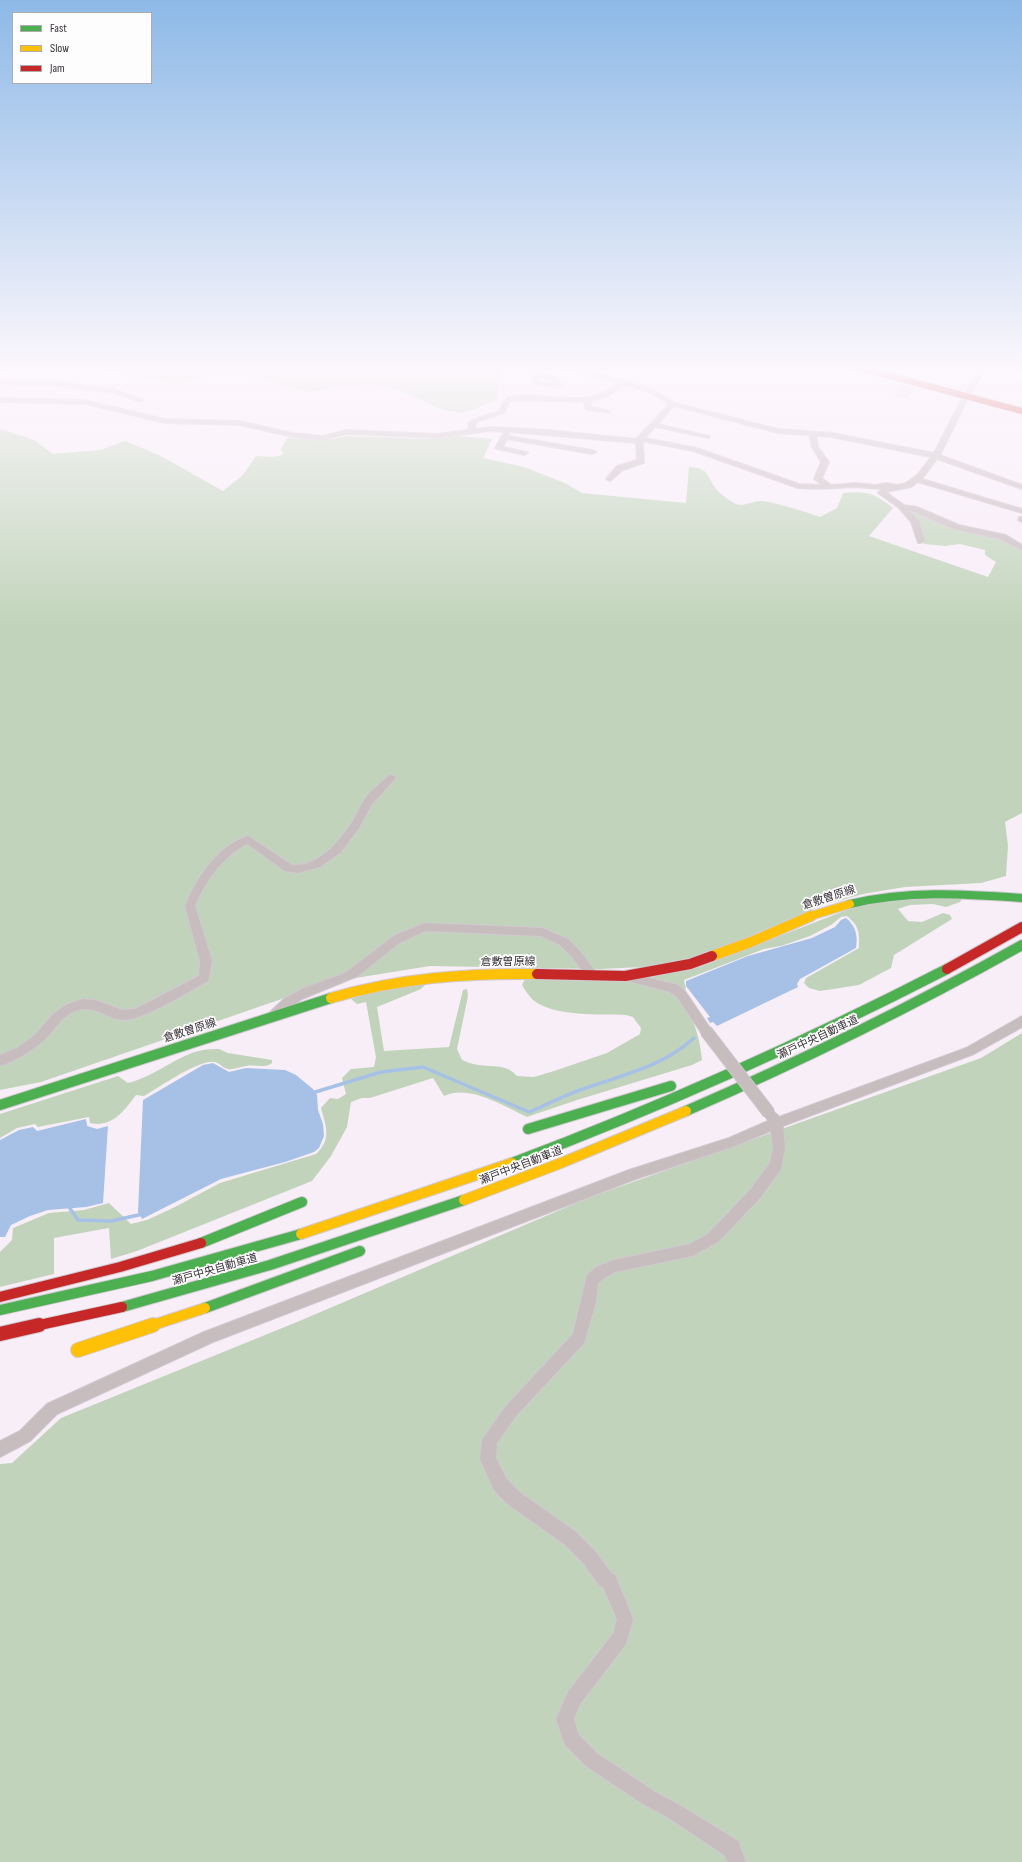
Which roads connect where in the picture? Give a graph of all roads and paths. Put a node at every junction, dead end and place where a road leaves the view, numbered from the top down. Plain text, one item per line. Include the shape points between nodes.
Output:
1 (641, 454) edge
2 (709, 454) edge
3 (819, 454) edge
4 (925, 454) edge
5 (936, 456) junction
6 (610, 480) dead end
7 (916, 480) junction
8 (829, 487) junction
9 (1022, 487) edge
10 (896, 488) junction
11 (900, 506) junction
12 (1022, 511) edge
13 (921, 541) dead end
14 (1022, 548) edge
15 (391, 778) dead end
16 (1022, 898) edge
17 (1022, 927) edge
18 (1022, 945) edge
19 (592, 975) junction
20 (625, 976) junction
21 (272, 1017) junction
22 (1022, 1021) edge
23 (773, 1056) junction
24 (0, 1061) edge
25 (706, 1074) dead end
26 (684, 1082) dead end
27 (0, 1105) edge
28 (773, 1118) junction
29 (528, 1129) dead end
30 (515, 1182) junction
31 (302, 1202) dead end
32 (409, 1229) dead end
33 (366, 1248) dead end
34 (0, 1297) edge
35 (0, 1310) edge
36 (0, 1334) edge
37 (78, 1350) dead end
38 (0, 1449) edge
39 (737, 1862) edge

1 - 6 street via 641,461 620,468
2 - 8 street via 798,486
3 - 8 street via 825,462 818,479
4 - 5 street
5 - 7 street
5 - 9 street
7 - 10 street
7 - 12 street
8 - 10 street via 887,485
10 - 11 street via 883,490 882,493
11 - 13 street via 915,521
11 - 14 street via 957,526 1003,537
15 - 24 street via 368,802 355,826 337,849 316,864 298,870 289,868 248,840 228,851 198,889 190,906 206,961 204,978 137,1013 122,1015 95,1005 83,1004 70,1008 57,1017 39,1038 21,1051
16 - 20 main road, 倉敷曽原線 via 913,893 863,900 802,919 751,942 690,964
17 - 23 main road, 瀬戸中央自動車道 via 948,969
18 - 30 main road, 瀬戸中央自動車道 via 931,996 814,1054
19 - 20 main road, 倉敷曽原線
19 - 21 main road, 倉敷曽原線 via 496,973 405,980 340,995
19 - 21 street via 564,942 542,932 426,927 419,928 385,948 350,976 294,997
20 - 28 street, bridge via 674,988 681,994
21 - 27 main road, 倉敷曽原線
22 - 28 street via 970,1051
23 - 25 main road via 741,1062
23 - 35 main road, 瀬戸中央自動車道 via 592,1132 503,1166 333,1224 175,1271
26 - 29 main road
28 - 38 street via 732,1142 634,1174 209,1337 52,1409 25,1436
28 - 39 street via 779,1148 776,1165 755,1194 713,1238 692,1250 614,1266 592,1280 579,1338 507,1417 490,1440 488,1459 500,1484 512,1496 570,1538 590,1558 609,1581 625,1619 620,1638 574,1698 565,1719 571,1740 592,1760 731,1848
30 - 32 main road
30 - 36 main road, 瀬戸中央自動車道 via 236,1277 110,1311
31 - 34 main road via 198,1244 120,1267
33 - 37 main road via 225,1301

